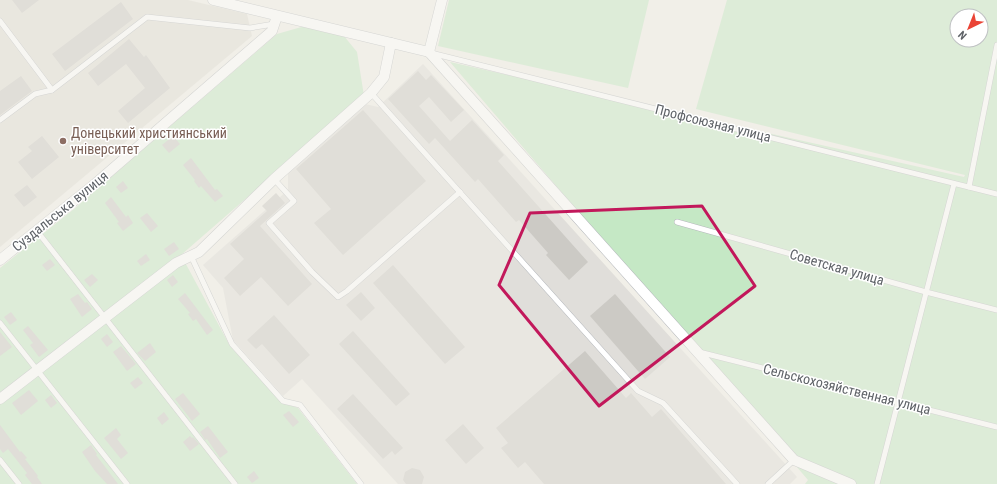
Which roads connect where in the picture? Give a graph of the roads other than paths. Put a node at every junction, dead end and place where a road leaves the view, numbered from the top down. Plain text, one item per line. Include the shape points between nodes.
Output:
1 (213, 0) edge
2 (442, 0) edge
3 (275, 20) junction
4 (0, 21) edge
5 (391, 43) junction
6 (997, 45) edge
7 (429, 52) junction
8 (52, 90) junction
9 (371, 94) junction
10 (0, 120) edge
11 (274, 179) junction
12 (954, 184) junction
13 (969, 187) junction
14 (460, 192) junction
15 (997, 194) edge
16 (677, 222) dead end
17 (37, 231) junction
18 (191, 256) junction
19 (0, 260) edge
20 (926, 292) junction
21 (997, 310) edge
22 (104, 318) junction
23 (0, 323) edge
24 (696, 352) junction
25 (37, 370) junction
26 (0, 399) edge
27 (898, 401) junction
28 (997, 427) edge
29 (0, 460) edge
30 (794, 460) junction
31 (19, 484) edge
32 (127, 484) edge
33 (235, 484) edge
34 (361, 484) edge
35 (737, 484) edge
36 (768, 484) edge
37 (851, 484) edge
38 (877, 484) edge

1 - 3 street
2 - 7 street
3 - 5 street
3 - 8 lane via 250,28 148,17
3 - 17 street, Суздальська вулиця via 272,31
4 - 8 lane
5 - 7 street
5 - 9 street via 384,76
6 - 13 lane
7 - 12 lane, Профсоюзная улица
7 - 24 street
8 - 10 lane via 35,94
9 - 11 street
9 - 14 lane
11 - 14 lane via 294,201 269,223 312,272 338,296 348,291
11 - 18 street via 199,252
12 - 13 lane, Профсоюзная улица
12 - 20 lane
13 - 15 lane, Профсоюзная улица
14 - 35 lane via 638,391 663,403
16 - 20 lane, Советская улица
17 - 19 street, Суздальська вулиця
17 - 22 lane
18 - 22 street via 176,263
18 - 34 lane via 232,344 283,401 300,406
20 - 21 lane, Советская улица
20 - 27 lane
22 - 25 street
22 - 33 lane
23 - 25 lane
24 - 27 lane, Сельскохозяйственная улица
24 - 30 street
25 - 26 street
25 - 32 lane
27 - 28 lane, Сельскохозяйственная улица
27 - 38 lane
29 - 31 lane
30 - 36 lane
30 - 37 street

